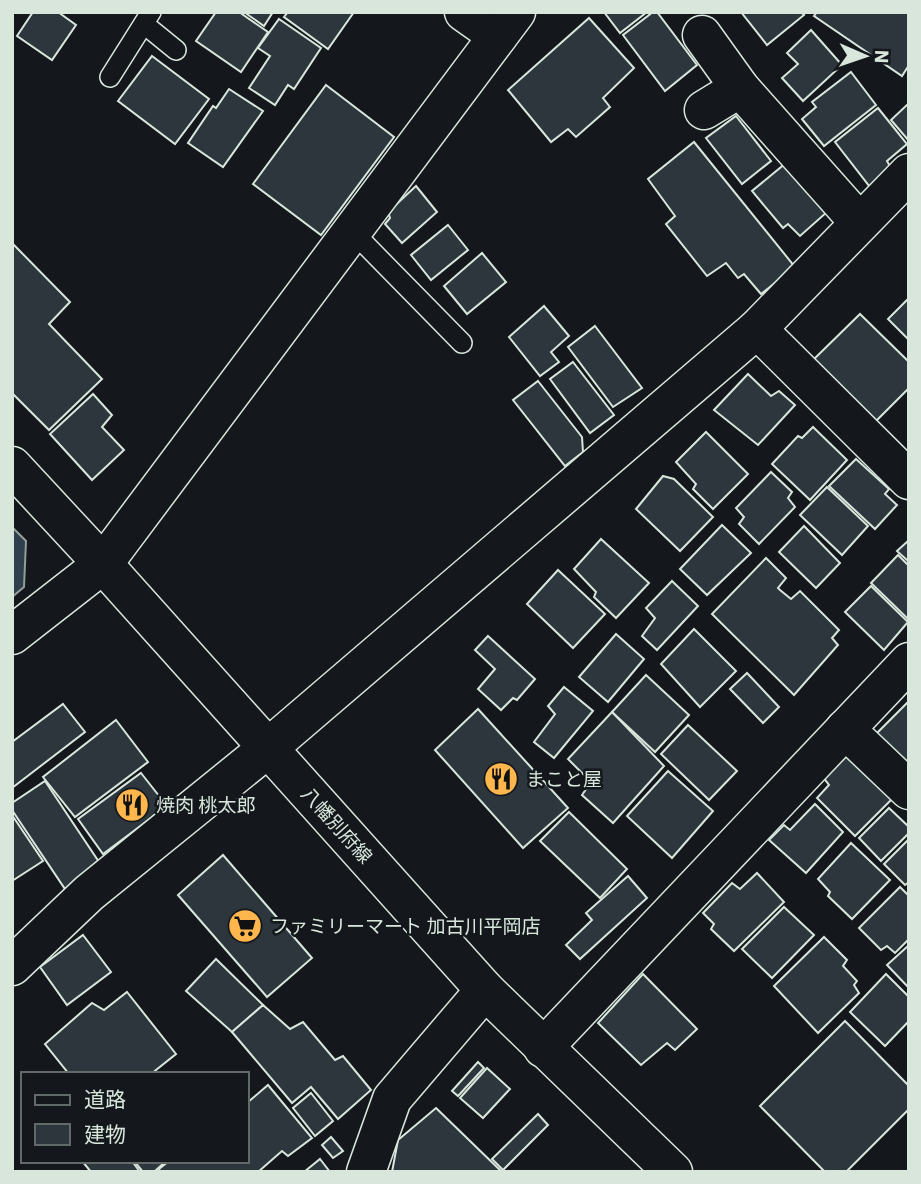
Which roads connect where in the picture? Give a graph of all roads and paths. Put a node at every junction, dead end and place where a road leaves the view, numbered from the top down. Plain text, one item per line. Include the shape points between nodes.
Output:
1 (464, 12) edge
2 (147, 18) edge
3 (507, 24) edge
4 (702, 35) dead end
5 (176, 50) dead end
6 (110, 77) dead end
7 (740, 88) junction
8 (704, 110) dead end
9 (909, 173) edge
10 (859, 222) junction
11 (352, 231) junction
12 (757, 329) junction
13 (463, 343) dead end
14 (12, 466) edge
15 (909, 480) edge
16 (103, 564) junction
17 (12, 635) edge
18 (909, 662) edge
19 (845, 729) junction
20 (268, 748) junction
21 (909, 790) edge
22 (12, 966) edge
23 (485, 990) junction
24 (543, 1048) junction
25 (366, 1172) edge
26 (673, 1172) edge

1 - 3 street
2 - 5 lane
2 - 6 lane
3 - 11 street
4 - 7 street
7 - 8 street
7 - 10 street
9 - 10 street
10 - 12 street
11 - 13 lane
11 - 16 street
12 - 15 street
12 - 20 street
14 - 16 street, 八幡別府線
16 - 17 street
16 - 20 street, 八幡別府線
18 - 19 street
19 - 21 street
19 - 24 street
20 - 22 street via 89,893
20 - 23 street, 八幡別府線
23 - 24 street, 八幡別府線
23 - 25 street via 392,1099
24 - 26 street, 八幡別府線

